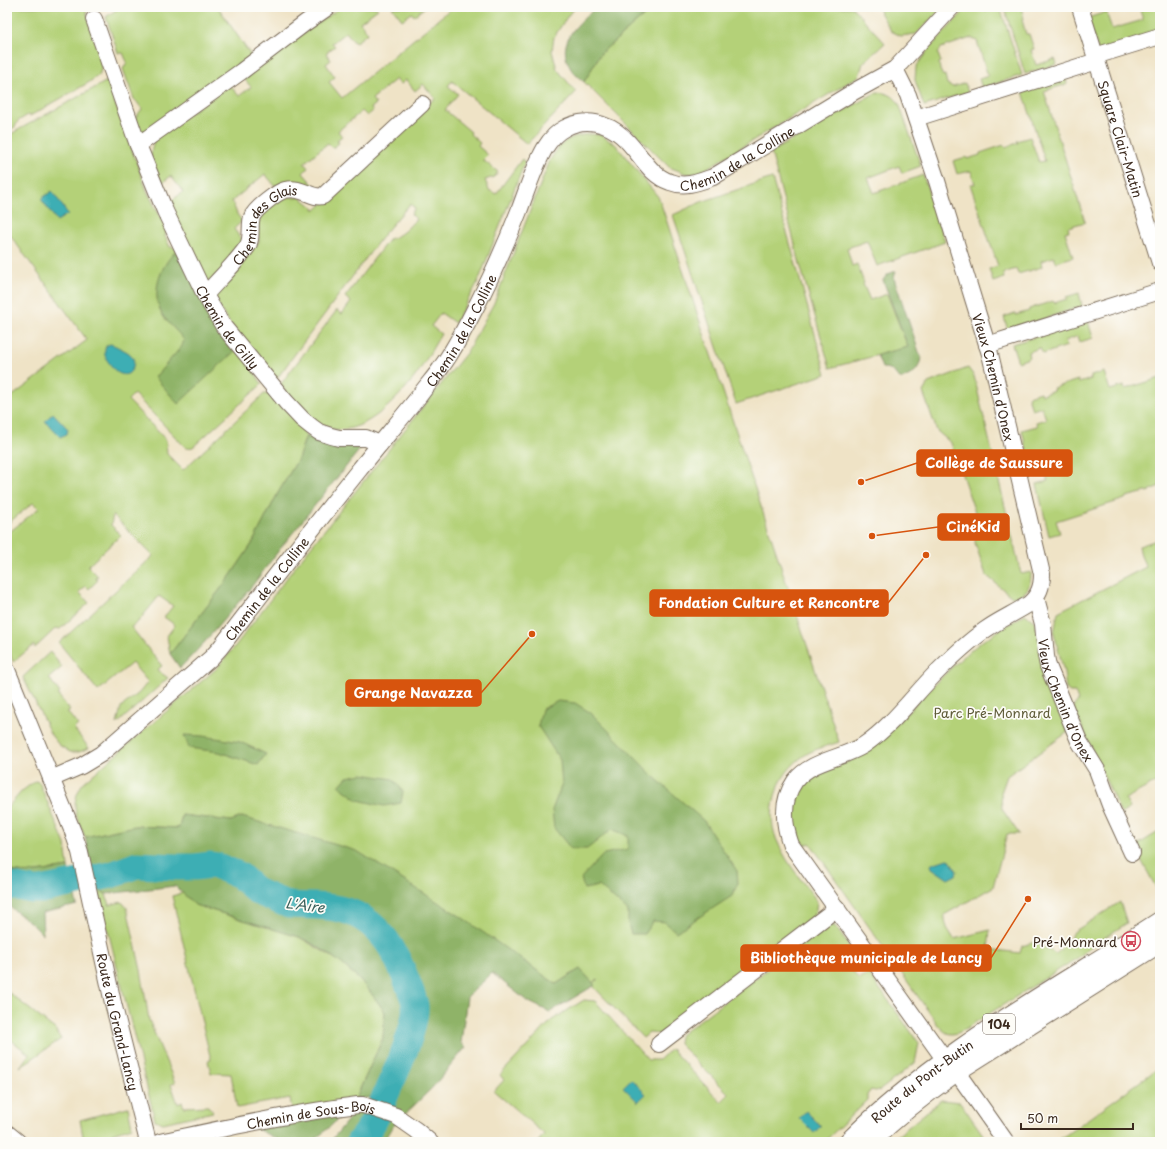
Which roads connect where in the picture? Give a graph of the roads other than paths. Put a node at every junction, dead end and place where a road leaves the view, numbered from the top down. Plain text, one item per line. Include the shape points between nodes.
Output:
1 (328, 7) edge
2 (952, 7) edge
3 (1080, 7) edge
4 (94, 19) dead end
5 (1160, 36) edge
6 (1096, 58) junction
7 (896, 69) junction
8 (422, 104) dead end
9 (916, 118) junction
10 (138, 145) junction
11 (1160, 263) edge
12 (1160, 290) edge
13 (205, 295) junction
14 (988, 345) junction
15 (380, 444) junction
16 (1036, 598) junction
17 (7, 670) edge
18 (51, 779) junction
19 (1132, 853) dead end
20 (837, 908) junction
21 (1160, 922) edge
22 (1160, 942) edge
23 (659, 1044) dead end
24 (950, 1066) junction
25 (7, 1133) edge
26 (18, 1142) edge
27 (148, 1142) edge
28 (160, 1142) edge
29 (430, 1142) edge
30 (848, 1142) edge
31 (869, 1142) edge
32 (1006, 1142) edge

1 - 10 street via 242,72
2 - 7 street
3 - 6 street, Square Clair-Matin
4 - 10 street, Chemin de Gilly
5 - 6 street
6 - 9 street
6 - 11 street, Square Clair-Matin
7 - 9 street, Vieux Chemin d'Onex
7 - 15 street, Chemin de la Colline via 854,91 713,177 695,184 677,184 659,176 628,142 610,127 586,122 559,132 546,146 539,159 491,276 449,357
8 - 13 street, Chemin des Glais via 323,196 315,197 299,189 274,194 252,216 249,245
9 - 14 street, Vieux Chemin d'Onex
10 - 13 street, Chemin de Gilly via 165,211
12 - 14 street
13 - 15 street, Chemin de Gilly via 224,327 302,419 319,432 339,438 366,438
14 - 16 street, Vieux Chemin d'Onex via 1042,574 1040,591
15 - 18 street, Chemin de la Colline via 211,658 101,754
16 - 19 street, Vieux Chemin d'Onex via 1045,634 1048,666 1079,741 1097,770
16 - 20 street via 973,640 937,672 873,739 851,752 811,768 795,781 784,811 788,838
17 - 18 street
18 - 27 street, Route du Grand-Lancy via 80,852 113,1003
20 - 23 street
20 - 24 street
21 - 24 main road, Route du Pont-Butin / 104 via 993,1028
22 - 24 main road, Route du Pont-Butin / 104
24 - 30 main road, Route du Pont-Butin / 104 via 878,1113
24 - 31 main road, Route du Pont-Butin / 104 via 920,1098
24 - 32 street
25 - 26 street
28 - 29 street, Chemin de Sous-Bois via 313,1111 363,1105 396,1116

